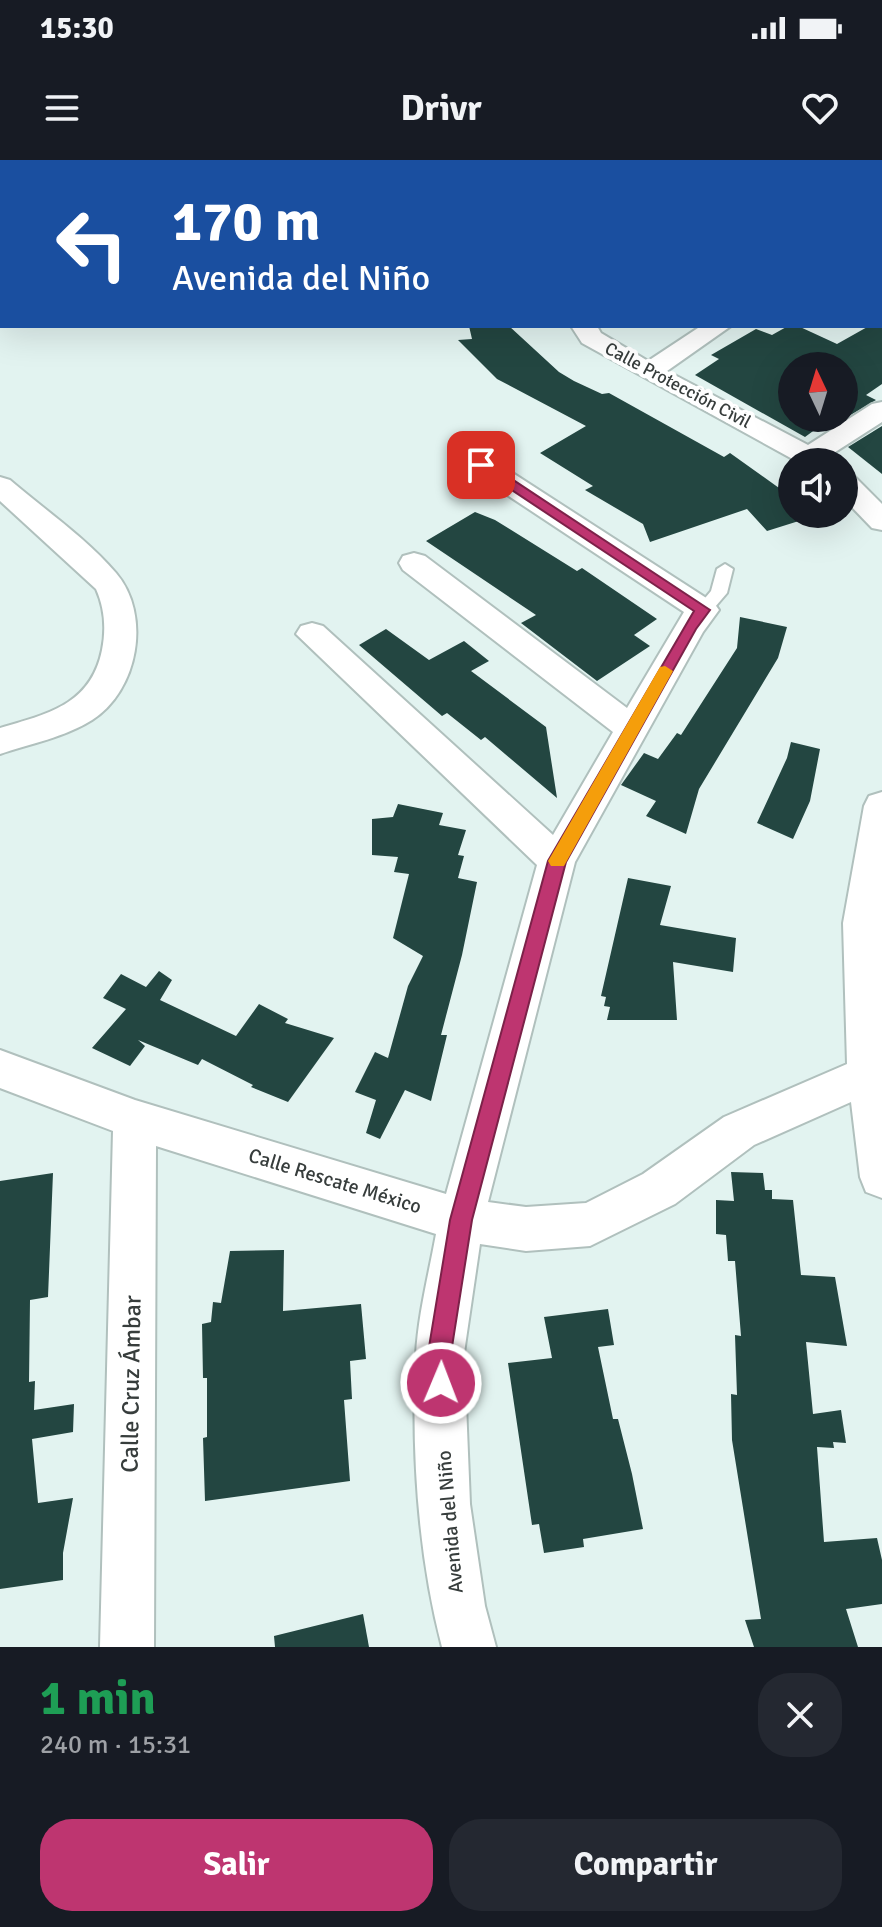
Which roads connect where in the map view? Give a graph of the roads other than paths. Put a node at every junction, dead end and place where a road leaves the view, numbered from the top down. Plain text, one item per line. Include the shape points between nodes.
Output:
1 (585, 328) edge
2 (715, 328) edge
3 (649, 372) junction
4 (882, 410) edge
5 (796, 448) edge
6 (829, 448) edge
7 (481, 465) dead end
8 (0, 486) edge
9 (858, 496) edge
10 (882, 521) edge
11 (414, 563) dead end
12 (725, 569) dead end
13 (703, 610) junction
14 (312, 634) dead end
15 (633, 730) junction
16 (0, 741) edge
17 (882, 806) edge
18 (557, 861) junction
19 (872, 922) edge
20 (0, 1069) edge
21 (875, 1074) edge
22 (135, 1120) junction
23 (882, 1177) edge
24 (461, 1220) junction
25 (127, 1647) edge
26 (469, 1647) edge

1 - 3 street, Calle Protección Civil via 591,338
2 - 3 street
3 - 5 street, Calle Protección Civil
4 - 6 street
7 - 13 street
8 - 16 street via 108,583 122,617 118,659 100,698 69,719
9 - 10 street
11 - 15 street
12 - 13 lane via 719,593
13 - 15 street, Avenida del Niño
14 - 18 street
15 - 18 street, Avenida del Niño
17 - 19 street
18 - 24 street, Avenida del Niño
19 - 21 street
20 - 22 street, Calle Rescate México
21 - 23 street
21 - 24 street, Calle Rescate México via 739,1131 659,1189 590,1224 526,1229
22 - 24 street, Calle Rescate México
22 - 25 street, Calle Cruz Ámbar
24 - 26 street, Avenida del Niño via 440,1353 444,1504

